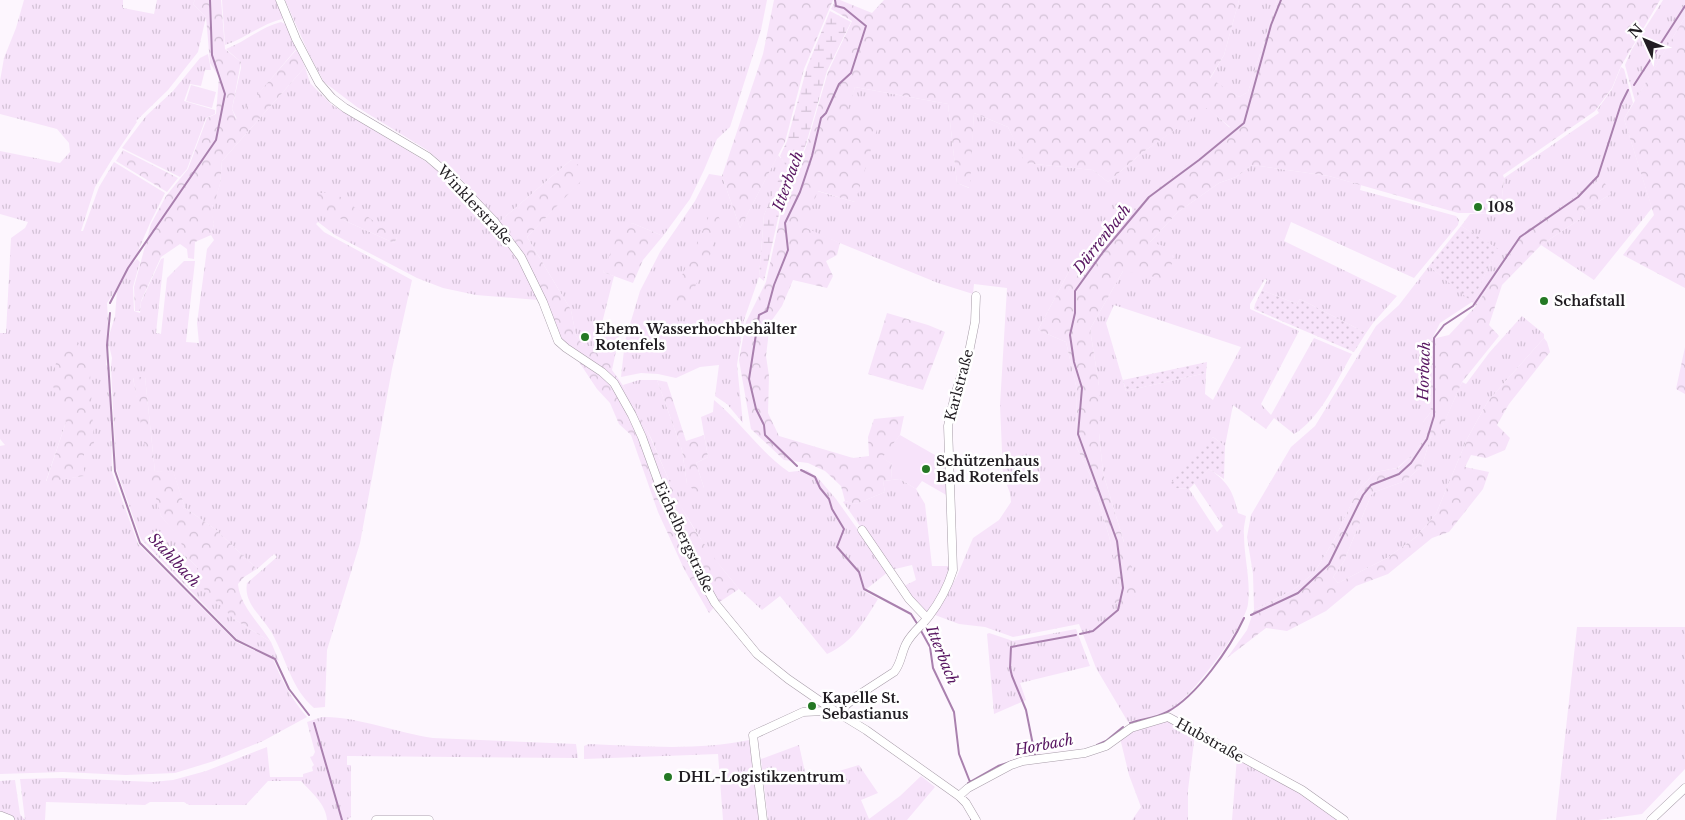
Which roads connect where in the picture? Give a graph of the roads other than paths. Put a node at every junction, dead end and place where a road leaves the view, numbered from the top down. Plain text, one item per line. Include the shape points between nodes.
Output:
1 (280, 0) edge
2 (976, 296) dead end
3 (614, 383) joint
4 (862, 530) dead end
5 (922, 623) junction
6 (830, 708) junction
7 (839, 714) junction
8 (1685, 788) edge
9 (959, 796) junction
10 (0, 816) edge
11 (10, 820) edge
12 (376, 820) edge
13 (429, 820) edge
14 (763, 820) edge
15 (976, 820) edge
16 (1344, 820) edge
17 (1651, 820) edge

1 - 3 street, Winklerstraße via 319,83 332,98 428,157 457,182 522,257 558,341
2 - 5 street, Karlstraße via 969,352 948,426 953,570 949,582
3 - 6 street, Eichelbergstraße via 632,415 666,502 715,604 757,654
4 - 5 street via 910,599
5 - 7 street, Karlstraße via 906,644 900,666 857,696
6 - 7 street, Eichelbergstraße
6 - 14 street via 803,712 753,735
7 - 9 street, Eichelbergstraße
8 - 17 street
9 - 15 street, Eichelbergstraße
9 - 16 street, Hubstraße via 1011,765 1085,753 1106,746 1131,728 1168,717 1302,790
10 - 11 street
12 - 13 street

